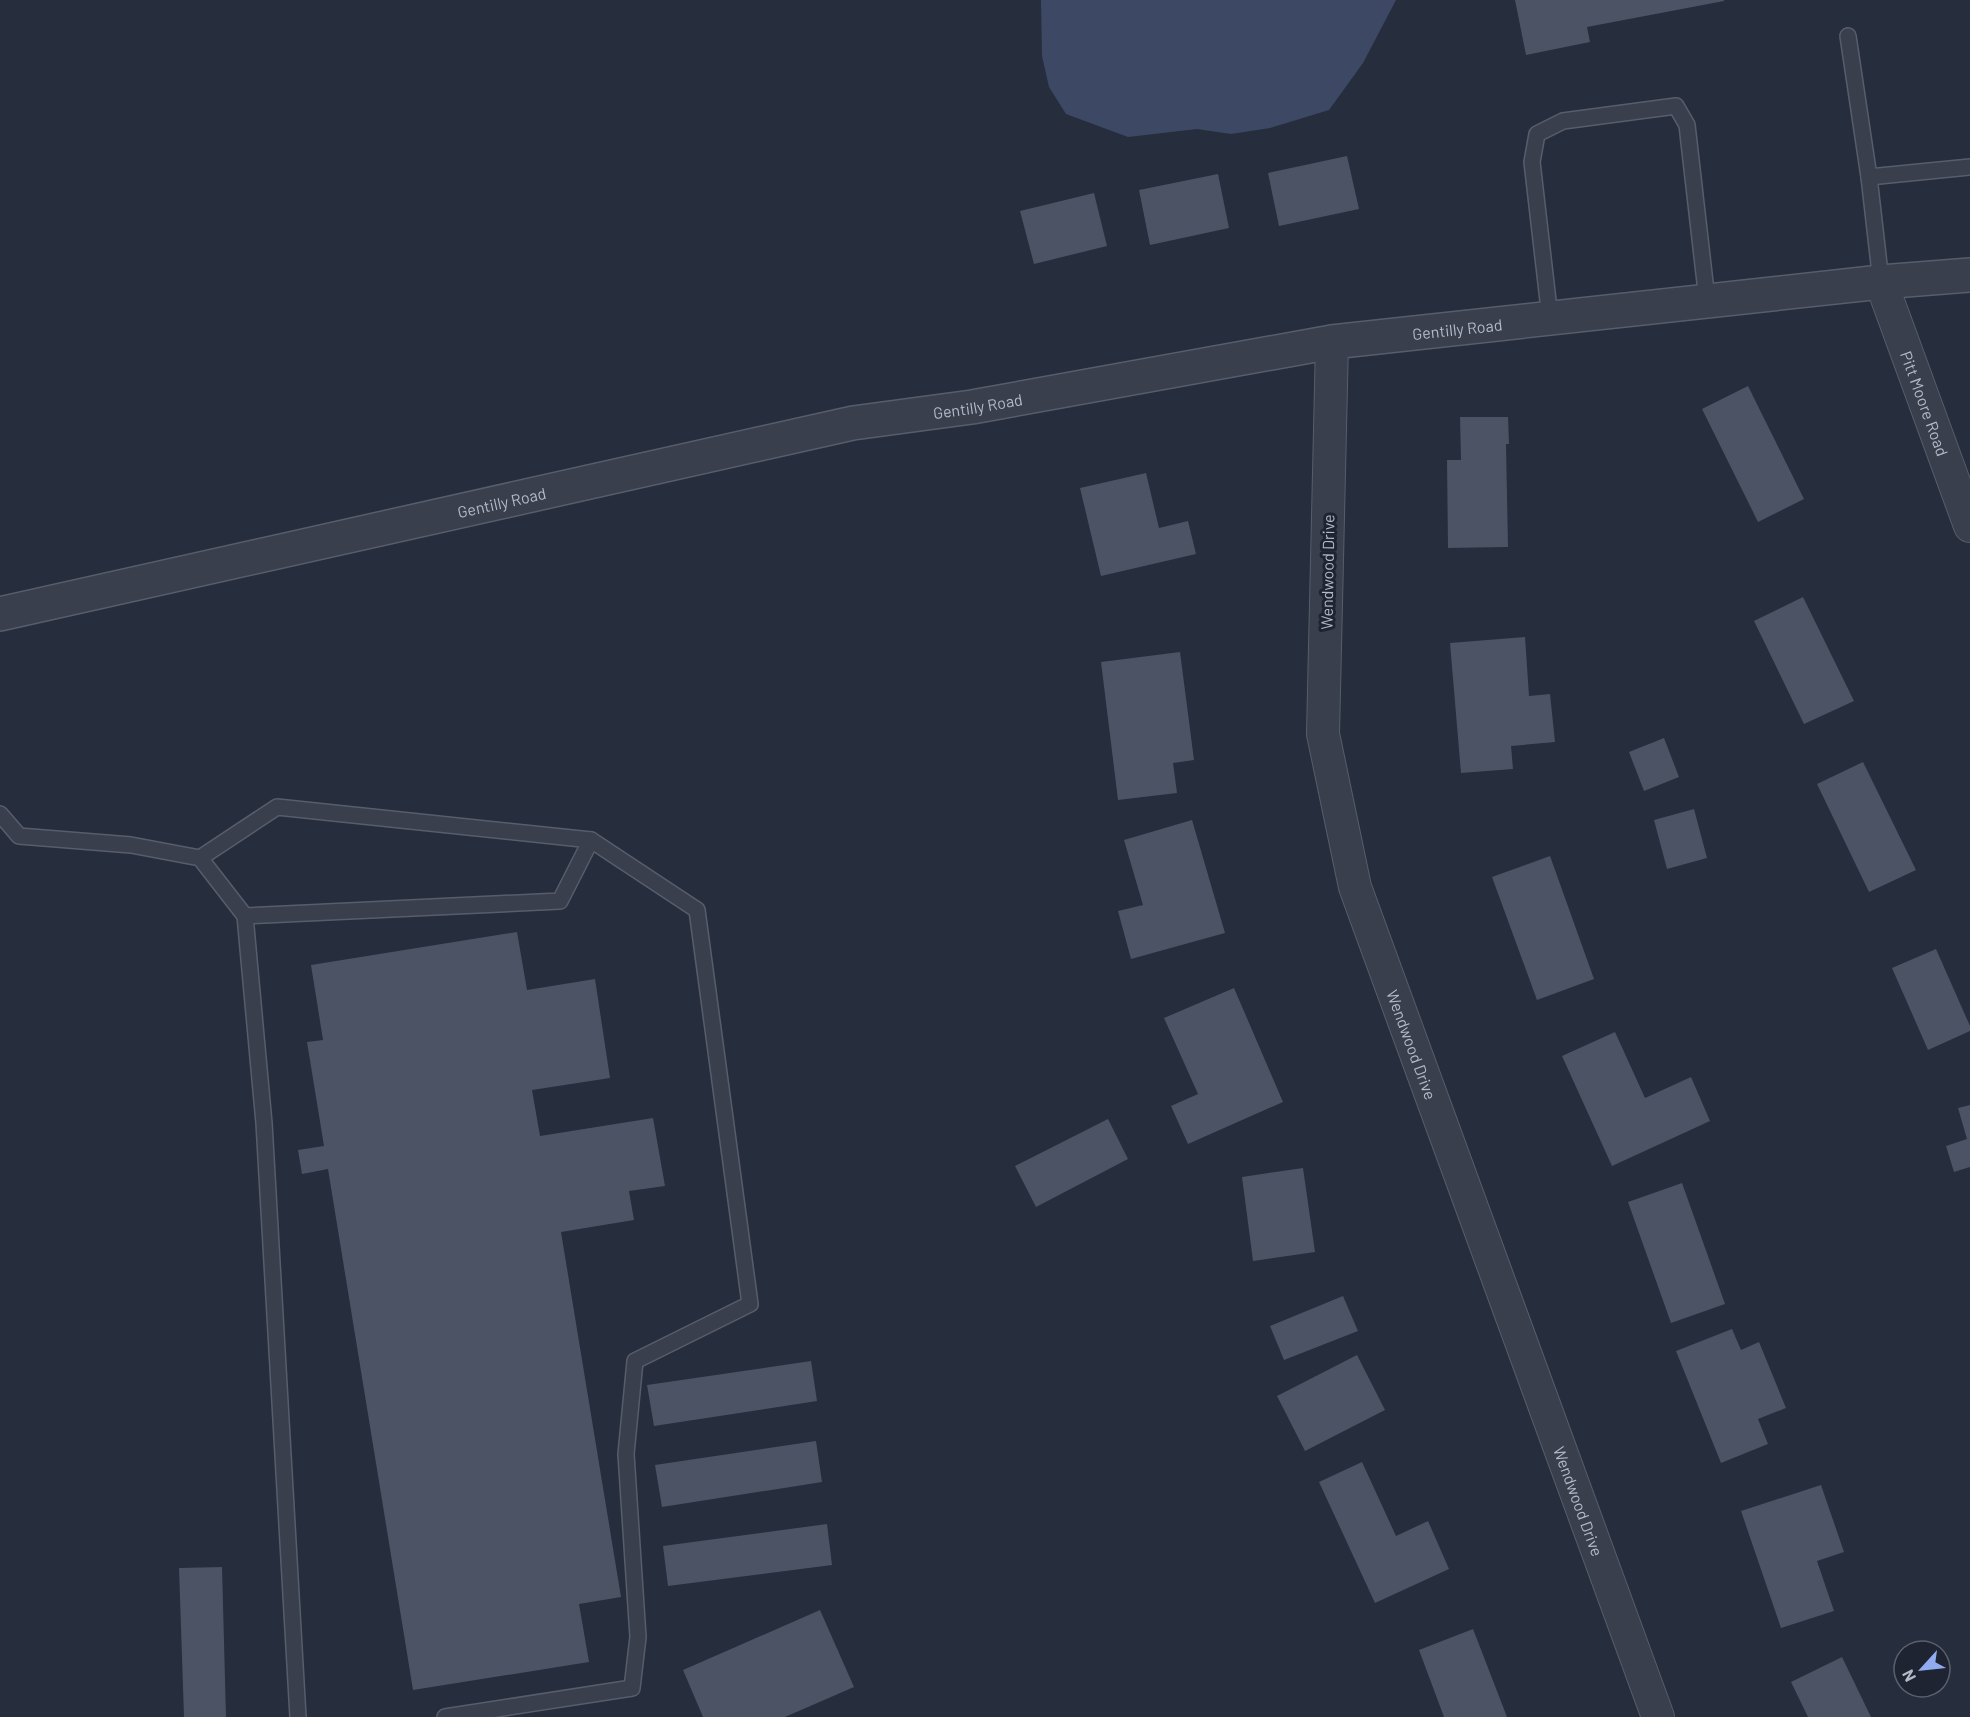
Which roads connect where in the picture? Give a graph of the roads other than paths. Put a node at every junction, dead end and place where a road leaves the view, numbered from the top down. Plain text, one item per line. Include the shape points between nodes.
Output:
1 (1848, 36) dead end
2 (1970, 167) edge
3 (1869, 177) junction
4 (1970, 275) edge
5 (1881, 282) junction
6 (1707, 300) junction
7 (1550, 318) junction
8 (1332, 342) junction
9 (1970, 526) edge
10 (0, 614) edge
11 (0, 814) edge
12 (591, 840) junction
13 (200, 858) junction
14 (244, 916) junction
15 (298, 1717) edge
16 (445, 1717) edge
17 (1658, 1717) edge

1 - 3 lane
2 - 3 lane
3 - 5 lane
4 - 5 street, Gentilly Road
5 - 6 street, Gentilly Road
5 - 9 street, Pitt Moore Road
6 - 7 street, Gentilly Road
6 - 7 lane via 1688,125 1676,106 1563,121 1537,134 1532,162
7 - 8 street, Gentilly Road
8 - 10 street, Gentilly Road via 972,407 854,423
8 - 17 street, Wendwood Drive via 1323,734 1355,887
11 - 13 lane via 19,836 130,845
12 - 13 lane via 277,807
12 - 14 lane via 560,901
12 - 16 lane via 697,910 750,1304 635,1361 626,1454 638,1636 632,1688
13 - 14 lane
14 - 15 lane via 264,1123

